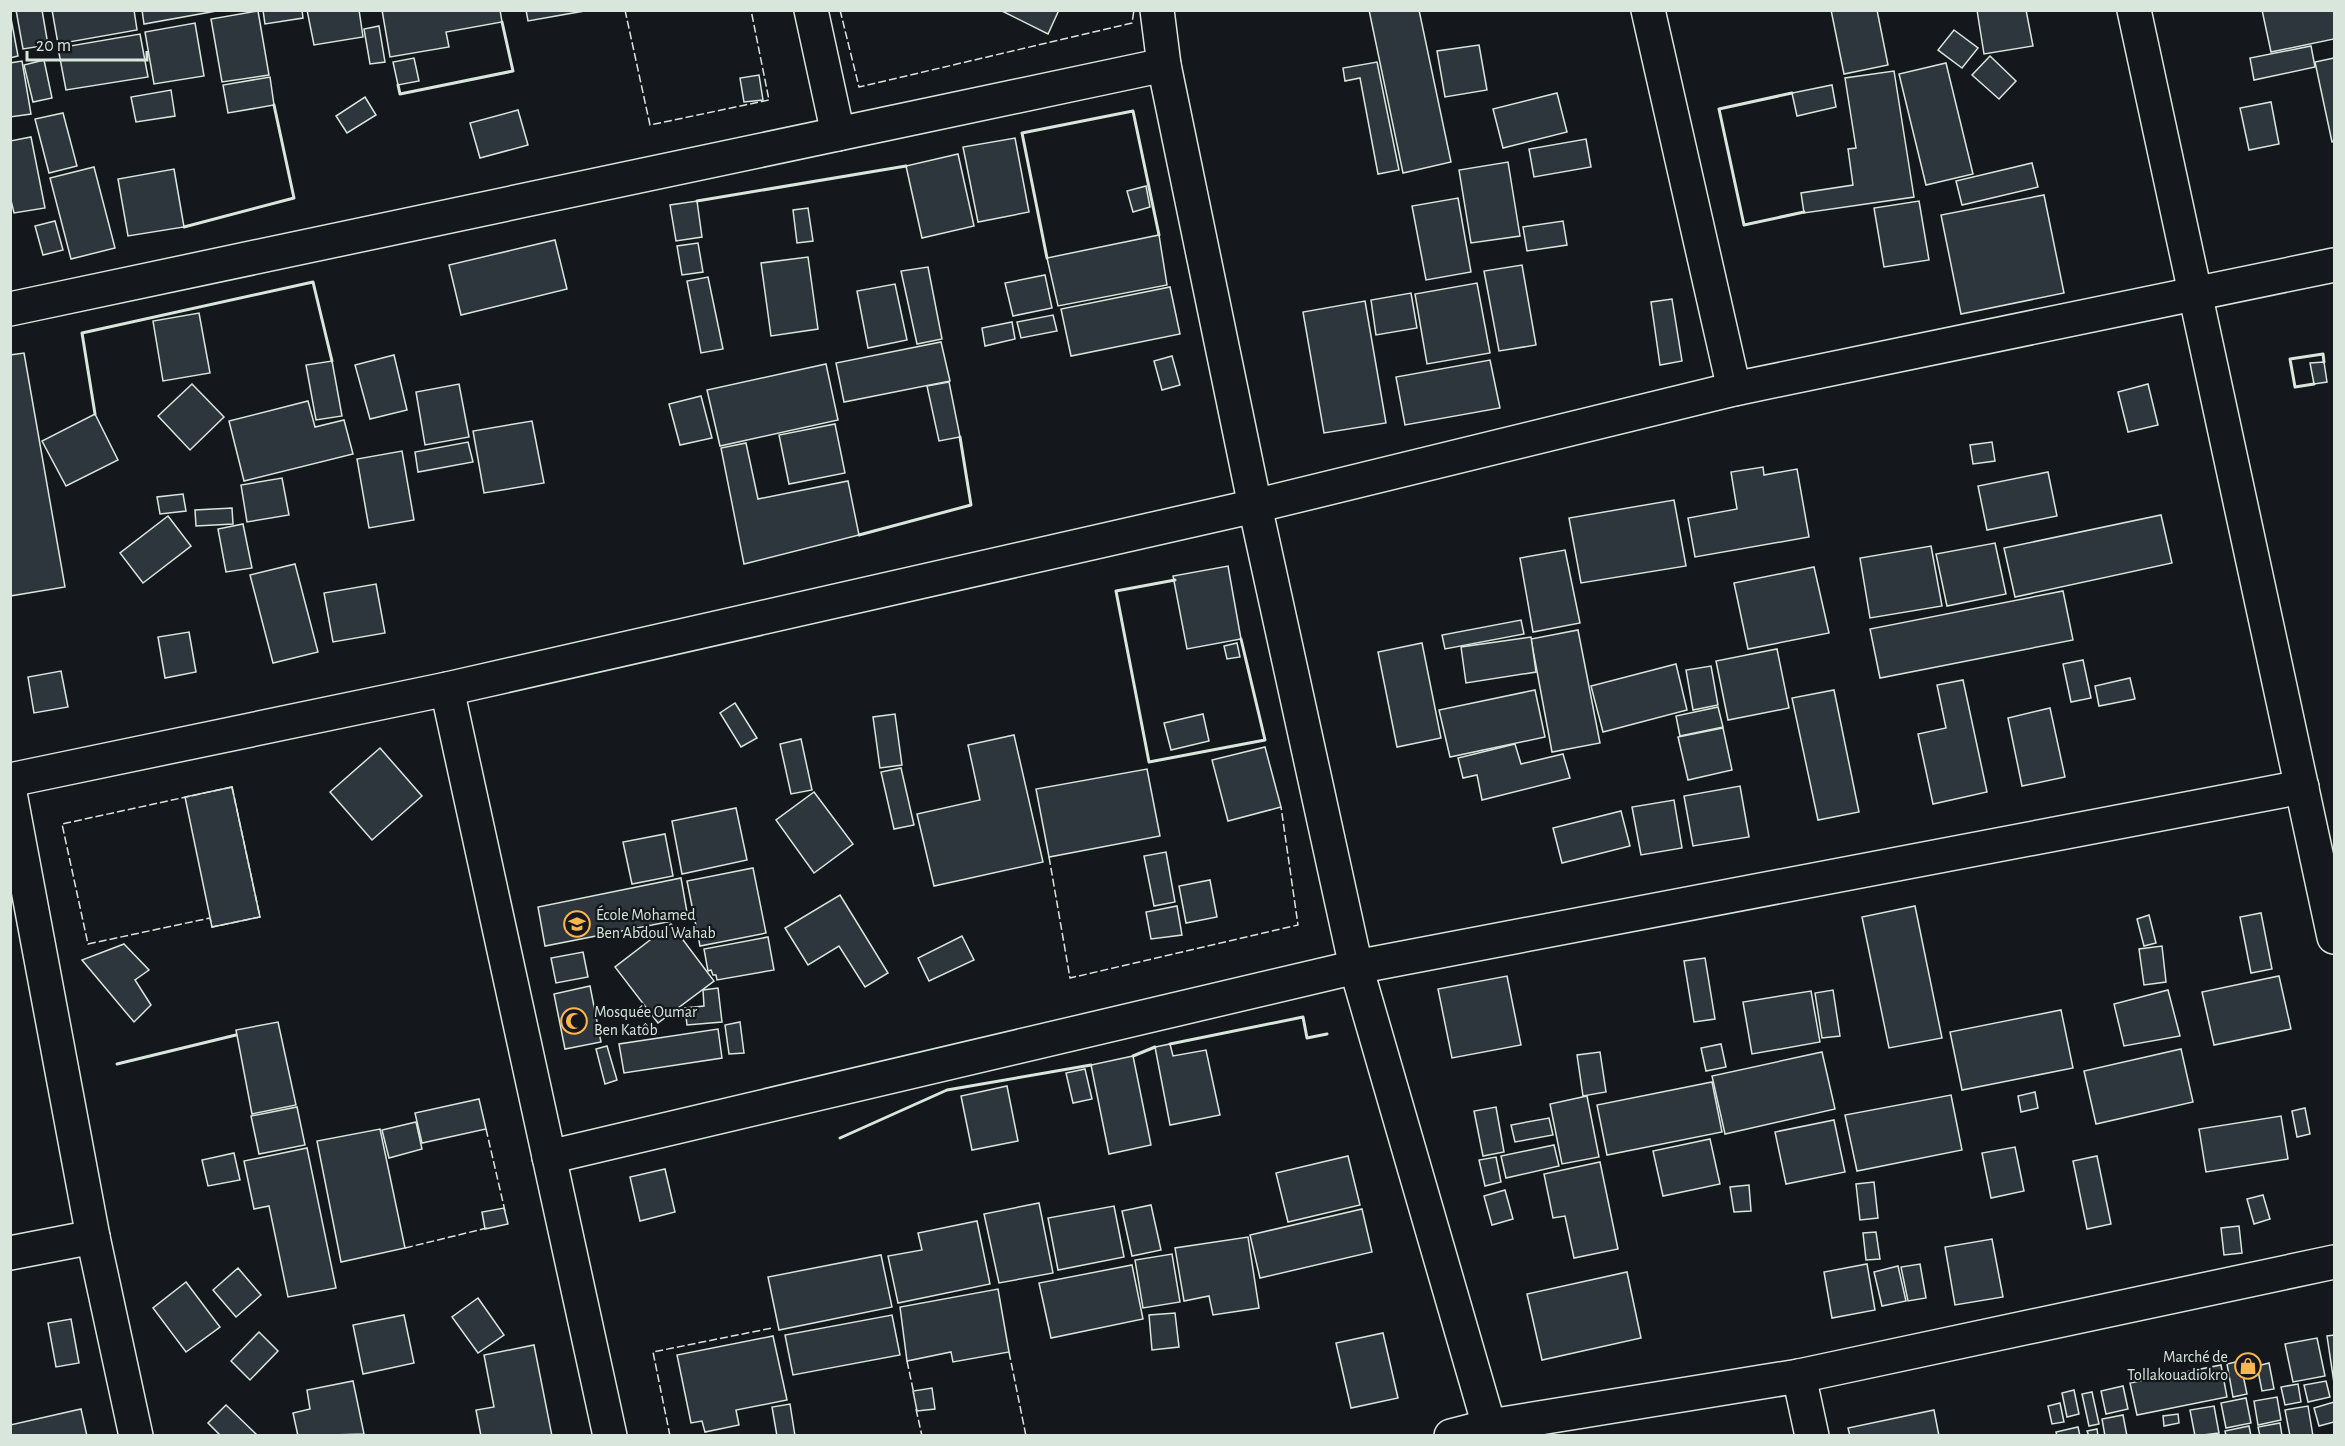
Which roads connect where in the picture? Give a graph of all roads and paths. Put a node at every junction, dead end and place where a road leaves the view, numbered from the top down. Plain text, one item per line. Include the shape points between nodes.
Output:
1 (811, 10) edge
2 (1157, 10) edge
3 (1648, 10) edge
4 (2134, 10) edge
5 (1164, 65) junction
6 (838, 134) junction
7 (2334, 265) edge
8 (2196, 294) junction
9 (10, 309) edge
10 (1734, 389) junction
11 (1255, 506) junction
12 (447, 689) junction
13 (10, 780) edge
14 (2302, 787) junction
15 (10, 793) edge
16 (2334, 937) edge
17 (1356, 967) junction
18 (549, 1157) junction
19 (93, 1237) junction
20 (10, 1254) edge
21 (2334, 1262) edge
22 (1799, 1376) junction
23 (1491, 1431) edge
24 (136, 1436) edge
25 (610, 1436) edge
26 (1451, 1436) edge
27 (1812, 1436) edge

1 - 6 street
2 - 5 street
3 - 10 street
4 - 8 street
5 - 6 street
5 - 11 street
6 - 9 street
7 - 8 street
8 - 10 street
8 - 14 street
10 - 11 street
11 - 12 street
11 - 17 street
12 - 13 street
12 - 18 street
14 - 16 street
14 - 17 street
15 - 19 street
17 - 18 street
17 - 23 street
18 - 25 street
19 - 20 street
19 - 24 street
21 - 22 street
22 - 23 street
22 - 27 street
23 - 26 street

